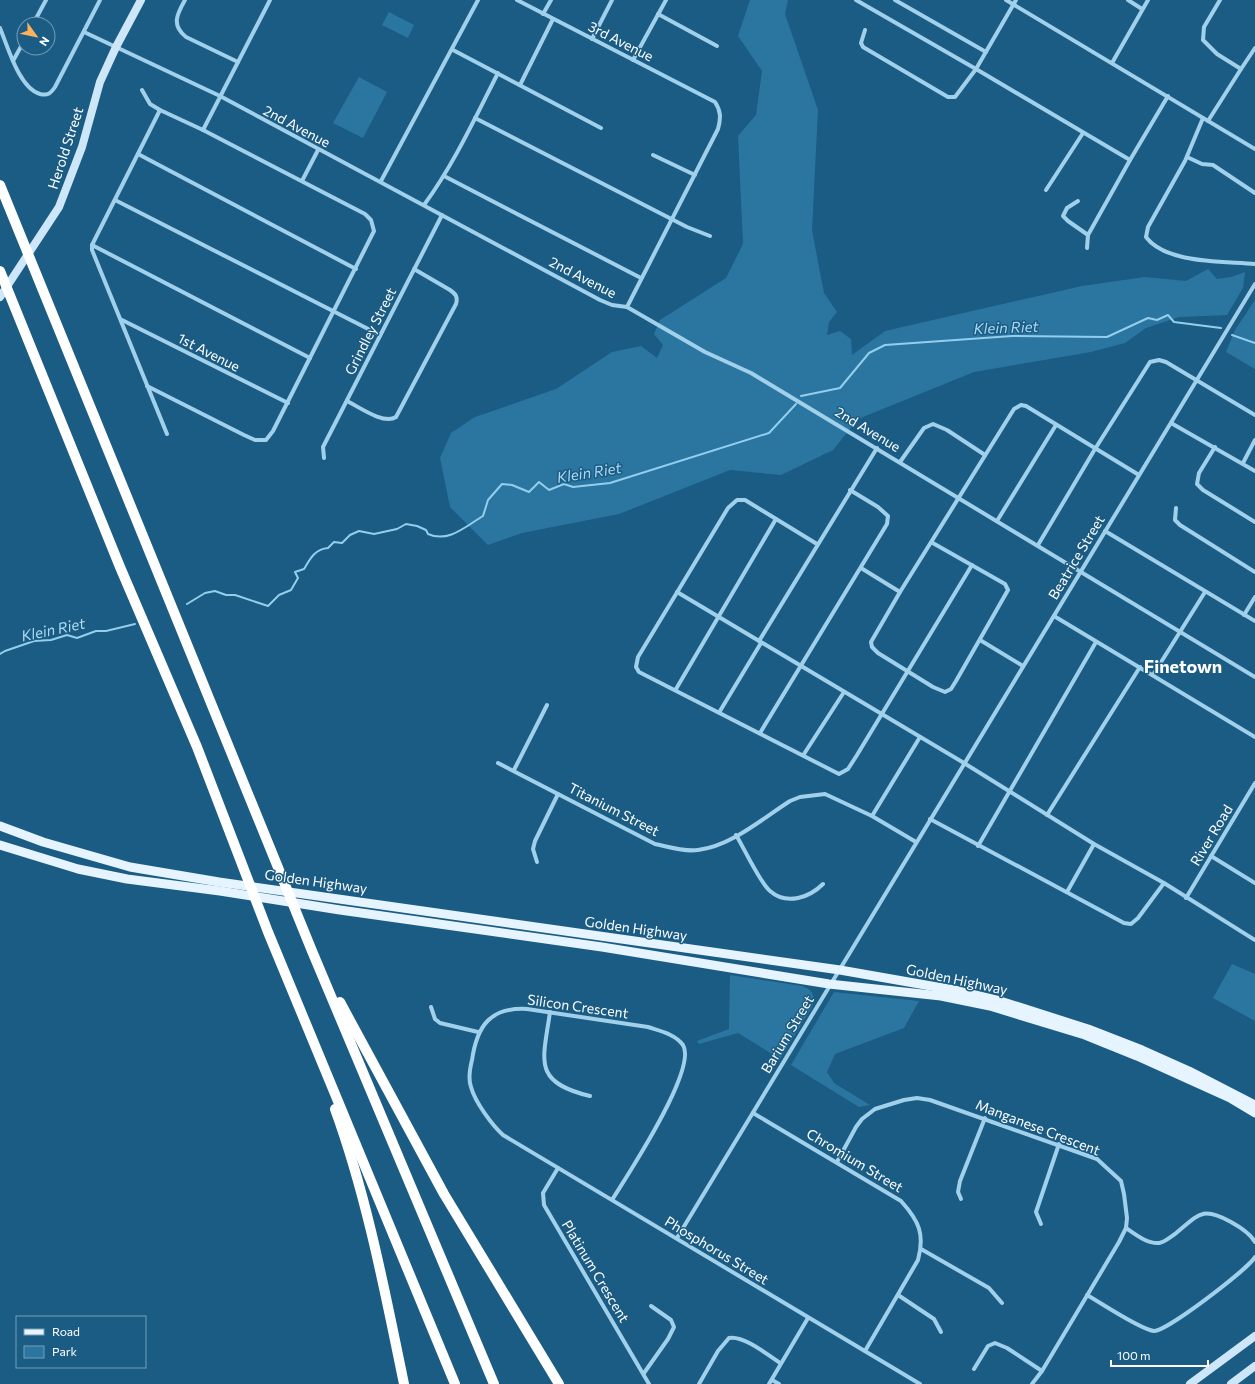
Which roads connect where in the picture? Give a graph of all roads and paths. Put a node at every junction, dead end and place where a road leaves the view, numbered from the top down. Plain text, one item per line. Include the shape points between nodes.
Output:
1 (46, 0) edge
2 (100, 0) edge
3 (141, 0) edge
4 (185, 0) edge
5 (270, 0) edge
6 (478, 0) edge
7 (517, 0) edge
8 (551, 0) edge
9 (612, 0) edge
10 (666, 0) edge
11 (856, 0) edge
12 (895, 0) edge
13 (1006, 0) edge
14 (1128, 0) edge
15 (1148, 0) edge
16 (1220, 0) edge
17 (1015, 2) edge
18 (1142, 9) junction
19 (543, 14) junction
20 (658, 14) junction
21 (37, 16) edge
22 (553, 19) junction
23 (0, 28) edge
24 (865, 30) dead end
25 (84, 32) junction
26 (592, 39) junction
27 (717, 46) dead end
28 (116, 47) junction
29 (1255, 48) edge
30 (453, 50) junction
31 (986, 52) junction
32 (16, 55) edge
33 (13, 60) junction
34 (633, 60) junction
35 (238, 62) junction
36 (1112, 63) junction
37 (976, 69) junction
38 (1242, 69) junction
39 (498, 74) junction
40 (520, 85) junction
41 (142, 90) dead end
42 (220, 96) junction
43 (1168, 96) junction
44 (160, 110) junction
45 (475, 118) junction
46 (1203, 118) junction
47 (1208, 121) junction
48 (600, 128) dead end
49 (202, 130) junction
50 (1083, 133) junction
51 (1255, 149) edge
52 (318, 150) junction
53 (138, 154) junction
54 (653, 155) dead end
55 (1187, 157) junction
56 (1130, 160) junction
57 (695, 175) junction
58 (444, 176) junction
59 (302, 181) junction
60 (381, 181) junction
61 (0, 185) edge
62 (1046, 190) dead end
63 (1255, 193) edge
64 (115, 200) junction
65 (1078, 201) dead end
66 (424, 205) junction
67 (442, 215) junction
68 (672, 218) junction
69 (1088, 235) junction
70 (710, 236) dead end
71 (92, 245) junction
72 (1087, 248) dead end
73 (1255, 264) edge
74 (356, 269) junction
75 (414, 269) junction
76 (0, 271) edge
77 (641, 278) junction
78 (1255, 284) edge
79 (0, 297) edge
80 (627, 307) junction
81 (334, 312) junction
82 (121, 320) junction
83 (380, 335) junction
84 (310, 358) junction
85 (1196, 381) junction
86 (147, 386) junction
87 (347, 401) junction
88 (288, 403) junction
89 (1255, 415) edge
90 (1171, 423) junction
91 (1056, 425) junction
92 (167, 434) dead end
93 (1255, 440) edge
94 (1215, 447) junction
95 (877, 448) junction
96 (1095, 449) junction
97 (984, 455) junction
98 (324, 458) dead end
99 (900, 462) junction
100 (1243, 463) junction
101 (1255, 471) edge
102 (1139, 475) junction
103 (850, 490) junction
104 (959, 497) junction
105 (1176, 508) dead end
106 (776, 519) junction
107 (998, 520) junction
108 (1255, 522) edge
109 (1105, 531) junction
110 (931, 542) junction
111 (816, 544) junction
112 (1038, 545) junction
113 (972, 565) junction
114 (861, 568) junction
115 (1081, 571) junction
116 (1255, 572) edge
117 (677, 592) junction
118 (900, 592) junction
119 (1205, 592) junction
120 (1255, 597) edge
121 (1244, 615) junction
122 (718, 616) junction
123 (1054, 616) junction
124 (1255, 621) edge
125 (1181, 632) junction
126 (980, 640) junction
127 (760, 642) junction
128 (1096, 642) junction
129 (1023, 666) junction
130 (802, 667) junction
131 (1140, 667) junction
132 (907, 671) junction
133 (1153, 675) junction
134 (1255, 677) edge
135 (676, 689) junction
136 (844, 692) junction
137 (547, 705) dead end
138 (720, 711) junction
139 (881, 714) junction
140 (760, 733) junction
141 (920, 737) junction
142 (1255, 737) edge
143 (804, 754) junction
144 (498, 763) dead end
145 (964, 764) junction
146 (514, 770) junction
147 (1255, 783) edge
148 (1009, 791) junction
149 (558, 794) junction
150 (1047, 815) junction
151 (872, 816) junction
152 (930, 819) junction
153 (0, 826) edge
154 (736, 836) junction
155 (916, 842) junction
156 (1094, 844) junction
157 (0, 845) edge
158 (978, 846) junction
159 (1211, 856) junction
160 (537, 862) dead end
161 (1255, 883) edge
162 (823, 884) dead end
163 (1164, 884) junction
164 (220, 886) junction
165 (1067, 892) junction
166 (1186, 898) junction
167 (1255, 940) edge
168 (312, 951) junction
169 (840, 970) junction
170 (286, 973) junction
171 (829, 984) junction
172 (431, 1008) dead end
173 (550, 1012) junction
174 (478, 1032) junction
175 (590, 1096) dead end
176 (1255, 1105) edge
177 (753, 1113) junction
178 (1255, 1113) edge
179 (985, 1118) junction
180 (1059, 1144) junction
181 (837, 1162) junction
182 (558, 1168) junction
183 (961, 1199) dead end
184 (612, 1200) junction
185 (1041, 1224) dead end
186 (1126, 1228) junction
187 (677, 1238) junction
188 (1255, 1242) edge
189 (921, 1249) junction
190 (1255, 1257) edge
191 (898, 1295) junction
192 (1087, 1295) junction
193 (1002, 1303) dead end
194 (651, 1306) dead end
195 (808, 1318) junction
196 (941, 1332) dead end
197 (1255, 1336) edge
198 (865, 1351) junction
199 (780, 1363) junction
200 (1255, 1366) edge
201 (974, 1369) dead end
202 (1042, 1371) junction
203 (644, 1373) junction
204 (772, 1380) junction
205 (404, 1384) edge
206 (455, 1384) edge
207 (494, 1384) edge
208 (559, 1384) edge
209 (649, 1384) edge
210 (699, 1384) edge
211 (769, 1384) edge
212 (779, 1384) edge
213 (920, 1384) edge
214 (1032, 1384) edge
215 (1190, 1384) edge
216 (1231, 1384) edge

1 - 21 street
2 - 25 street
3 - 28 street, Herold Street
4 - 35 street via 176,18 180,32
5 - 35 street
6 - 30 street
7 - 19 street, 3rd Avenue
8 - 19 street
9 - 26 street
10 - 20 street
11 - 37 street
12 - 31 street
13 - 17 street
14 - 18 street
15 - 18 street
16 - 38 street via 1204,27 1203,40 1217,54
17 - 31 street
17 - 36 street
18 - 36 street
19 - 22 street, 3rd Avenue
20 - 27 street
20 - 34 street
22 - 26 street, 3rd Avenue
22 - 40 street
23 - 33 street
24 - 37 street via 861,43 863,47 948,97 955,97
25 - 28 street, 2nd Avenue
25 - 33 street via 49,94 45,96 26,86
26 - 34 street, 3rd Avenue
28 - 42 street, 2nd Avenue
28 - 79 street, Herold Street via 100,82 82,147 59,207
29 - 38 street
30 - 39 street
30 - 60 street
31 - 37 street
32 - 33 street
34 - 57 street, 3rd Avenue via 715,102 719,108 718,128
35 - 42 street
36 - 43 street
37 - 50 street
38 - 47 street
39 - 40 street
39 - 45 street
40 - 48 street
41 - 44 street via 150,104
42 - 49 street
42 - 52 street, 2nd Avenue
43 - 46 street
43 - 56 street
44 - 49 street
44 - 53 street
45 - 58 street
45 - 68 street
46 - 47 street
46 - 55 street
47 - 51 street
49 - 59 street
50 - 56 street
50 - 62 street
52 - 59 street
52 - 60 street, 2nd Avenue
53 - 64 street
53 - 74 street
54 - 57 street
55 - 63 street via 1202,164 1213,165
55 - 73 street via 1148,227 1146,237 1154,245 1184,258
56 - 69 street
57 - 68 street
58 - 66 street
58 - 77 street
59 - 74 street via 365,214 371,220 374,231
60 - 66 street, 2nd Avenue
61 - 168 highway
64 - 71 street
64 - 81 street
65 - 69 street via 1067,208 1063,216
66 - 67 street, 2nd Avenue
67 - 75 street, Grindley Street
67 - 80 street, 2nd Avenue via 600,300
68 - 70 street
68 - 77 street
69 - 72 street
71 - 82 street
71 - 84 street
74 - 81 street
75 - 83 street, Grindley Street
75 - 87 street via 450,290 457,299 398,414 391,420 383,419
76 - 170 highway via 120,567 197,747
77 - 80 street
78 - 85 street, Beatrice Street
80 - 95 street, 2nd Avenue via 705,352 751,373
81 - 83 street
81 - 84 street
82 - 86 street
82 - 88 street, 1st Avenue
83 - 87 street, Grindley Street
84 - 88 street
85 - 89 street
85 - 90 street, Beatrice Street
85 - 96 street via 1166,362 1150,362
86 - 88 street via 255,440 262,441 269,437
86 - 92 street
87 - 98 street, Grindley Street via 324,447
90 - 94 street
90 - 102 street, Beatrice Street
91 - 96 street
91 - 97 street via 1021,405 1007,418
91 - 107 street
93 - 100 street
94 - 100 street
94 - 108 street via 1199,473 1197,484
95 - 99 street, 2nd Avenue
95 - 103 street
96 - 102 street
96 - 112 street
97 - 99 street via 947,430 933,424 924,428
97 - 104 street
99 - 104 street, 2nd Avenue
100 - 101 street
102 - 109 street, Beatrice Street
103 - 111 street
103 - 114 street via 884,511 888,519
104 - 107 street, 2nd Avenue
104 - 110 street
105 - 116 street via 1175,520 1180,525
106 - 111 street
106 - 117 street via 745,500 737,500
106 - 122 street
107 - 112 street, 2nd Avenue
109 - 115 street, Beatrice Street
109 - 119 street
110 - 113 street
110 - 118 street
111 - 127 street
112 - 115 street, 2nd Avenue
113 - 126 street via 1005,584 1008,590
113 - 132 street
114 - 118 street
114 - 130 street
115 - 123 street, Beatrice Street
115 - 125 street, 2nd Avenue
117 - 122 street
117 - 135 street via 636,664 639,672
118 - 132 street via 871,645 878,653
119 - 121 street
119 - 125 street
120 - 121 street
121 - 124 street
122 - 127 street
122 - 135 street
123 - 128 street
123 - 129 street, Beatrice Street
125 - 133 street
125 - 134 street, 2nd Avenue
126 - 129 street
126 - 132 street via 949,690 940,691
127 - 130 street
127 - 138 street
128 - 131 street
128 - 148 street
129 - 145 street, Beatrice Street
130 - 136 street
130 - 140 street
131 - 133 street
131 - 150 street
132 - 139 street
133 - 142 street
135 - 138 street
136 - 139 street
136 - 143 street
137 - 146 street
138 - 140 street
139 - 141 street
139 - 143 street via 848,769 843,773 836,773
140 - 143 street
141 - 145 street
141 - 151 street
144 - 146 street, Titanium Street
145 - 148 street
145 - 152 street, Beatrice Street
146 - 149 street, Titanium Street
147 - 159 street, River Road
148 - 150 street
148 - 158 street
149 - 154 street, Titanium Street via 655,844 698,850
149 - 160 street via 535,841 533,849
150 - 156 street
151 - 154 street, Titanium Street via 825,794 812,794 790,802
151 - 155 street, Titanium Street
152 - 155 street, Beatrice Street
152 - 158 street
153 - 164 main road, Golden Highway via 43,842 130,866
154 - 162 street via 765,885 776,895 786,899 802,897 814,893
155 - 169 street, Barium Street
156 - 163 street
156 - 165 street
157 - 164 main road, Golden Highway via 78,869 127,879
158 - 165 street
159 - 161 street
159 - 166 street, River Road
163 - 165 street via 1138,918 1128,924
163 - 166 street
164 - 169 main road, Golden Highway via 342,899
164 - 171 main road, Golden Highway via 340,910 602,947
166 - 167 street
168 - 207 highway
168 - 208 highway via 444,1194
169 - 171 street, Barium Street
169 - 176 main road, Golden Highway via 954,990 1000,1001 1088,1029 1189,1071
170 - 205 highway via 352,1155
170 - 206 highway
171 - 177 street, Barium Street
171 - 178 main road, Golden Highway via 941,996 1023,1015 1085,1035 1136,1056 1230,1098
172 - 174 street via 435,1019 440,1023
173 - 174 street, Silicon Crescent via 507,1010 495,1015
173 - 175 street via 544,1062 546,1072 550,1078 570,1090
173 - 184 street, Silicon Crescent via 648,1027 676,1038 684,1049 685,1060 680,1081 666,1110
174 - 182 street via 470,1076 471,1087 477,1100 496,1129
177 - 181 street, Chromium Street
177 - 187 street, Barium Street
179 - 180 street, Manganese Crescent
179 - 181 street, Manganese Crescent via 917,1098 888,1104 862,1119
179 - 183 street via 959,1187
180 - 185 street via 1036,1212
180 - 186 street, Manganese Crescent via 1097,1159 1121,1181 1127,1207
181 - 189 street, Chromium Street via 901,1201 916,1219 921,1234
182 - 184 street, Phosphorus Street
182 - 203 street, Platinum Crescent via 544,1193 544,1205
184 - 187 street, Phosphorus Street
186 - 188 street via 1144,1239 1158,1243 1168,1240 1194,1218 1203,1213 1212,1213 1237,1226
186 - 192 street, Manganese Crescent
187 - 195 street, Phosphorus Street
189 - 191 street, Chromium Street via 918,1260
189 - 193 street via 989,1288
190 - 192 street via 1238,1274 1158,1331 1147,1329
191 - 196 street via 934,1318
191 - 198 street, Chromium Street
192 - 202 street, Manganese Crescent
194 - 203 street via 671,1320 674,1327
195 - 198 street, Phosphorus Street
195 - 199 street
197 - 215 street
198 - 213 street
199 - 204 street
199 - 210 street via 742,1339 729,1338 718,1351
200 - 216 street
201 - 202 street via 988,1346 995,1343
202 - 214 street, Manganese Crescent
203 - 209 street, Platinum Crescent
204 - 211 street
204 - 212 street

